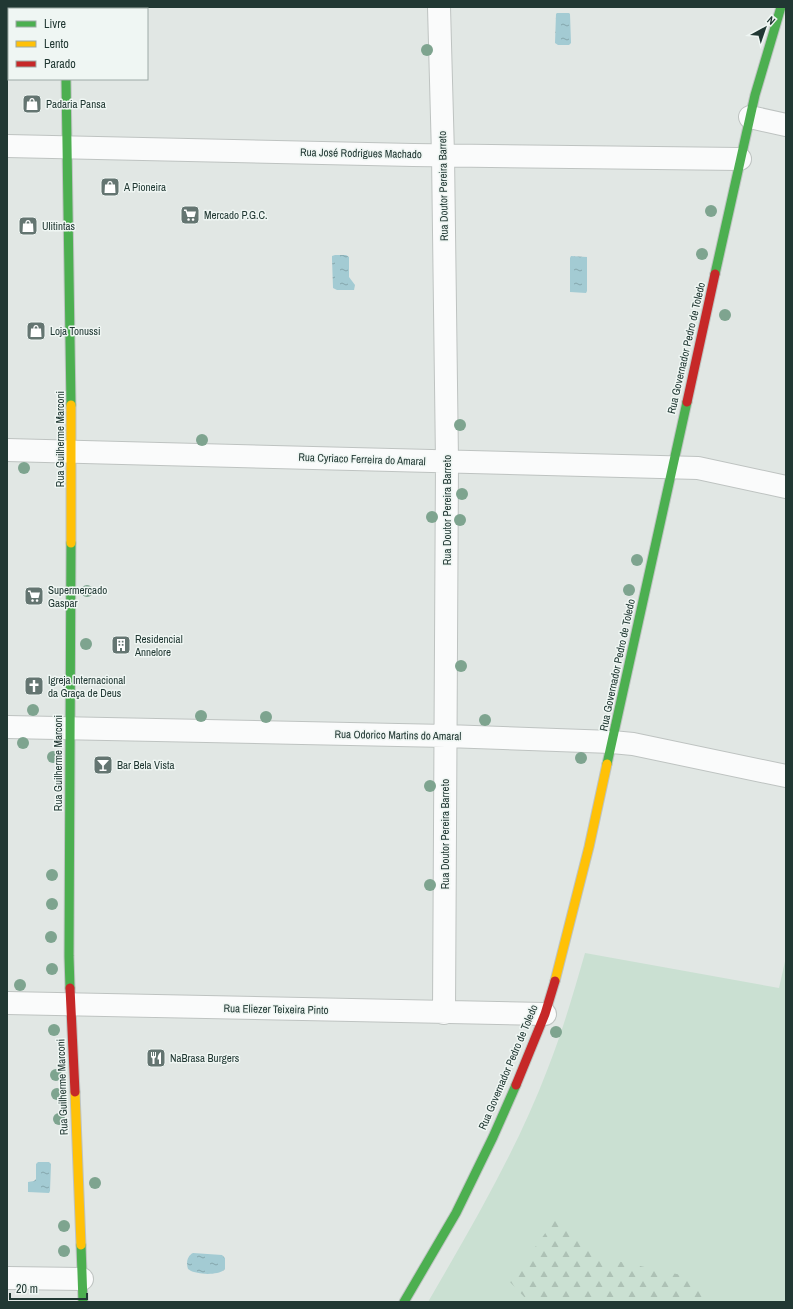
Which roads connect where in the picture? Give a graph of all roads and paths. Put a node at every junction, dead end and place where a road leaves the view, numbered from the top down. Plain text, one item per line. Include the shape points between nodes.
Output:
1 (439, 7) edge
2 (781, 7) edge
3 (66, 80) edge
4 (750, 117) junction
5 (786, 125) edge
6 (7, 146) edge
7 (68, 148) junction
8 (443, 155) junction
9 (740, 159) junction
10 (7, 450) edge
11 (72, 451) junction
12 (447, 461) junction
13 (672, 467) junction
14 (786, 487) edge
15 (7, 727) edge
16 (70, 728) junction
17 (446, 736) junction
18 (612, 742) junction
19 (786, 776) edge
20 (7, 1003) edge
21 (71, 1004) junction
22 (444, 1013) junction
23 (545, 1014) junction
24 (7, 1278) edge
25 (82, 1279) junction
26 (83, 1302) edge
27 (404, 1302) edge

1 - 8 street, Rua Doutor Pereira Barreto
2 - 4 main road, Rua Governador Pedro de Toledo
3 - 7 main road, Rua Guilherme Marconi
4 - 5 street
4 - 9 main road, Rua Governador Pedro de Toledo
6 - 7 street, Rua José Rodrigues Machado
7 - 8 street, Rua José Rodrigues Machado
7 - 11 main road, Rua Guilherme Marconi
8 - 9 street, Rua José Rodrigues Machado
8 - 12 street, Rua Doutor Pereira Barreto
9 - 13 main road, Rua Governador Pedro de Toledo
10 - 11 street, Rua Cyriaco Ferreira do Amaral
11 - 12 street, Rua Cyriaco Ferreira do Amaral
11 - 16 main road, Rua Guilherme Marconi
12 - 13 street, Rua Cyriaco Ferreira do Amaral
12 - 17 street, Rua Doutor Pereira Barreto
13 - 14 street, Rua Cyriaco Ferreira do Amaral via 698,468
13 - 18 main road, Rua Governador Pedro de Toledo
15 - 16 street, Rua Odorico Martins do Amaral
16 - 17 street, Rua Odorico Martins do Amaral
16 - 21 main road, Rua Guilherme Marconi
17 - 18 street, Rua Odorico Martins do Amaral
17 - 22 street, Rua Doutor Pereira Barreto
18 - 19 street, Rua Odorico Martins do Amaral via 633,744
18 - 23 main road, Rua Governador Pedro de Toledo via 588,854
20 - 21 street, Rua Eliezer Teixeira Pinto
21 - 22 street, Rua Eliezer Teixeira Pinto
21 - 25 main road, Rua Guilherme Marconi
22 - 23 street, Rua Eliezer Teixeira Pinto
23 - 27 main road, Rua Governador Pedro de Toledo via 513,1093 456,1213
24 - 25 street
25 - 26 main road, Rua Guilherme Marconi

